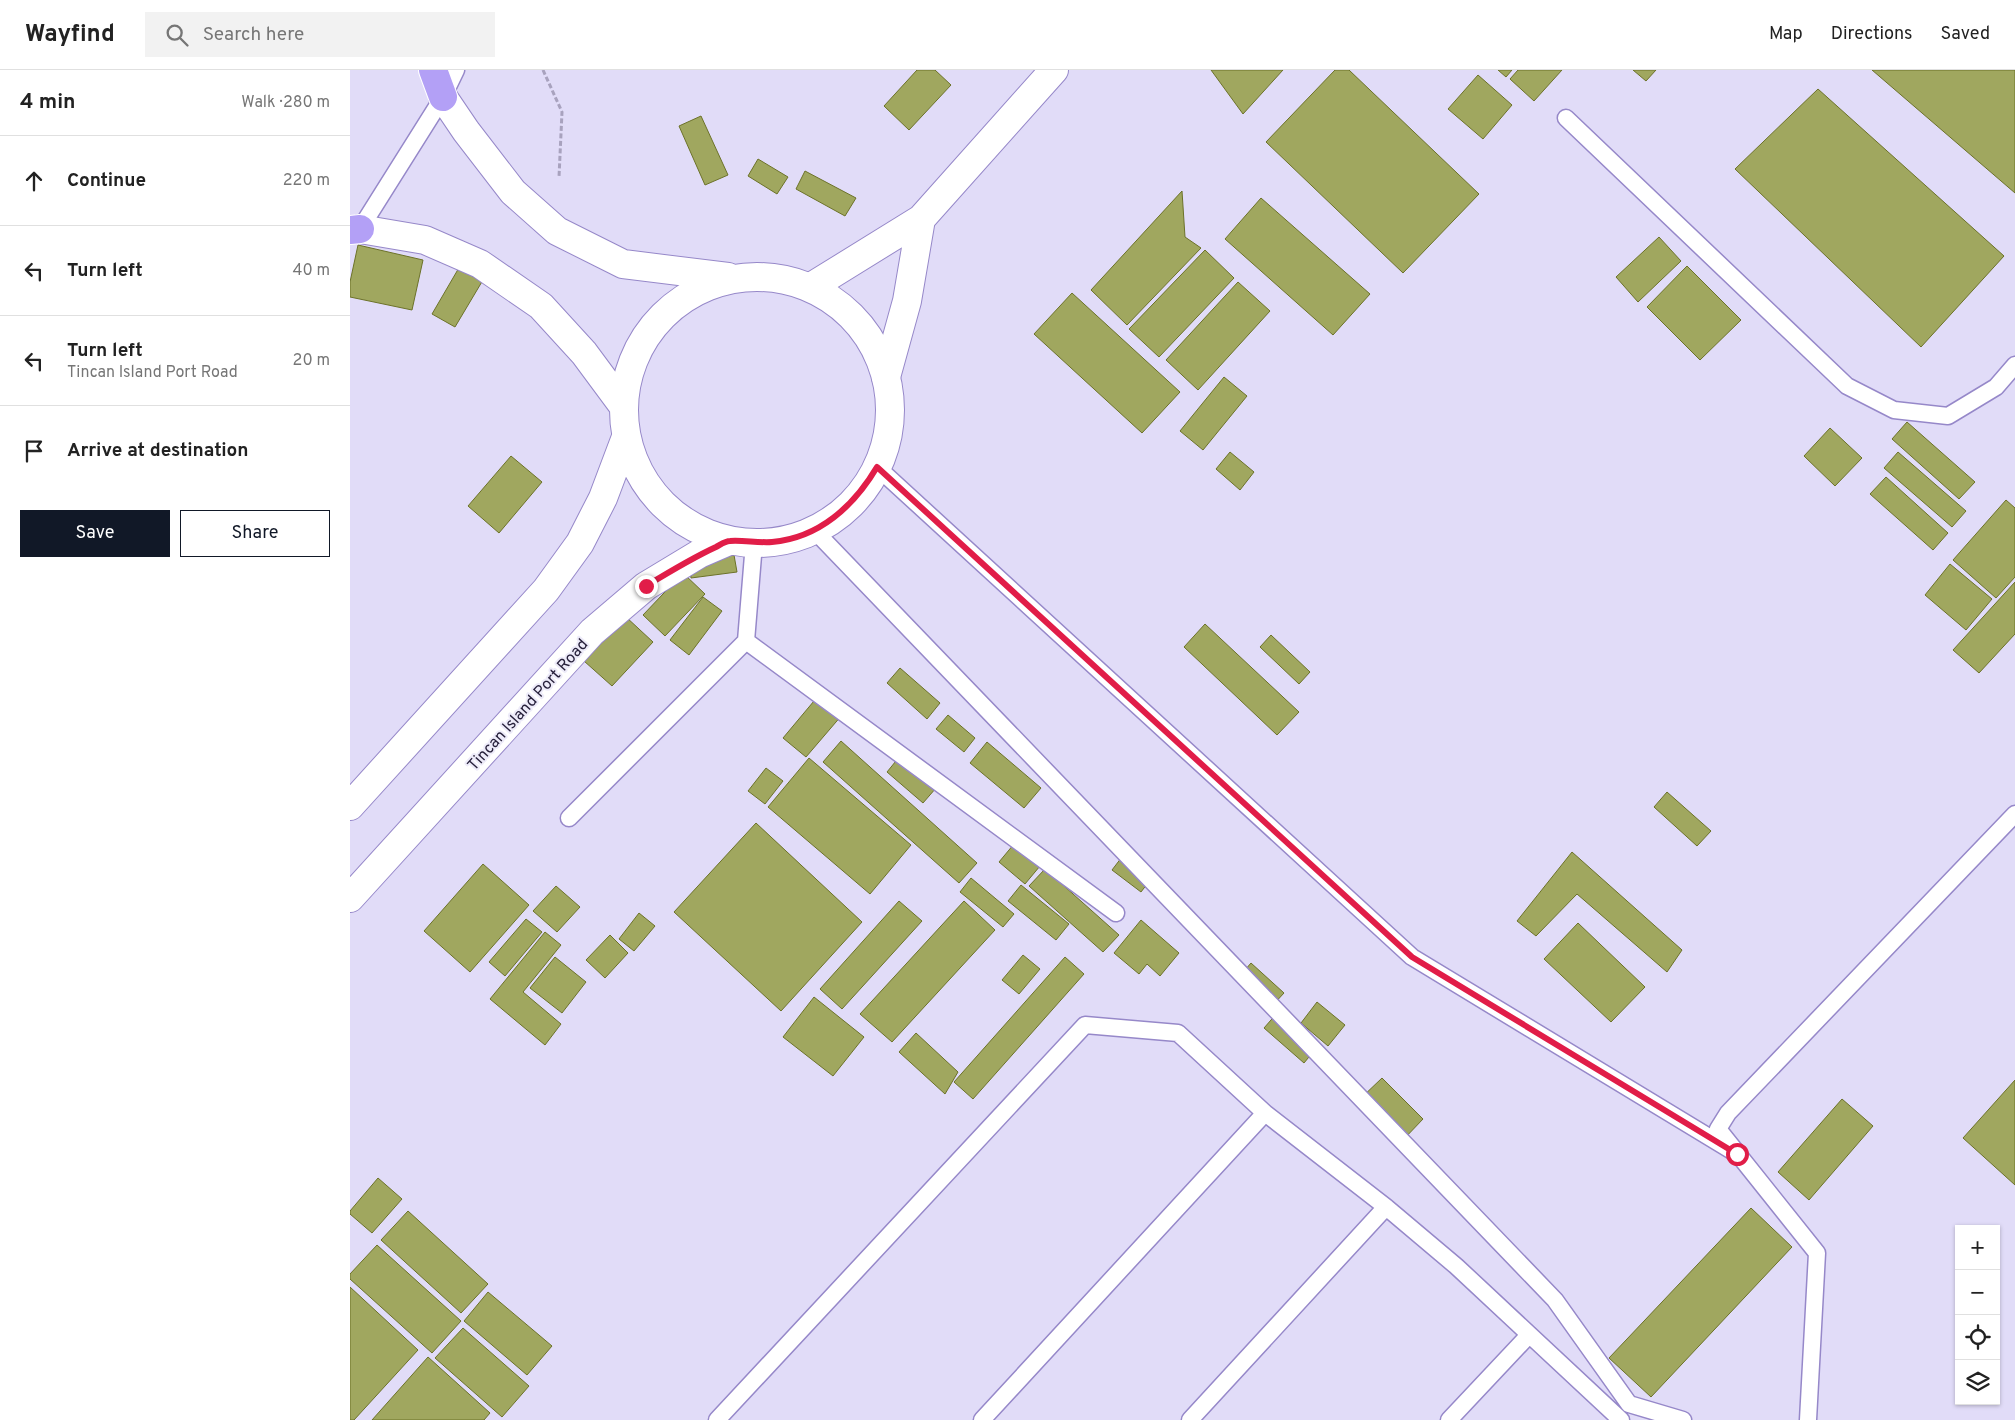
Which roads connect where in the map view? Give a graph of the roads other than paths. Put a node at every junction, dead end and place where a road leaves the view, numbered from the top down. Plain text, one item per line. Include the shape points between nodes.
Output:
1 (432, 70) edge
2 (456, 70) edge
3 (1054, 70) edge
4 (444, 97) junction
5 (1566, 118) dead end
6 (922, 219) junction
7 (355, 229) edge
8 (737, 278) junction
9 (811, 287) junction
10 (2015, 365) edge
11 (886, 377) junction
12 (624, 407) junction
13 (626, 437) junction
14 (877, 467) junction
15 (814, 530) junction
16 (741, 542) junction
17 (746, 641) junction
18 (350, 806) edge
19 (2015, 814) edge
20 (569, 818) dead end
21 (350, 898) edge
22 (1116, 913) dead end
23 (1266, 1113) junction
24 (1737, 1154) junction
25 (1386, 1207) junction
26 (1529, 1335) junction
27 (717, 1420) edge
28 (982, 1420) edge
29 (1190, 1420) edge
30 (1450, 1420) edge
31 (1621, 1420) edge
32 (1683, 1420) edge
33 (1808, 1420) edge

1 - 4 highway
2 - 4 lane
3 - 6 street
4 - 7 lane
4 - 8 street via 512,192 557,231 623,264
5 - 10 lane via 1847,386 1894,410 1948,416 1996,386
6 - 9 street
6 - 11 street via 907,302
7 - 12 street via 425,240 480,264 541,306 584,353
8 - 9 street via 787,279
8 - 12 street via 711,284 687,296 648,332 635,355
9 - 11 street via 832,299 867,333 879,354
11 - 14 street via 890,423
12 - 13 street
13 - 16 street via 642,477 662,504 682,521 705,533
13 - 18 street via 603,498 580,543 546,590
14 - 15 street via 851,504
14 - 24 lane via 1412,957
15 - 16 street via 788,539
15 - 32 lane via 1555,1300 1629,1404
16 - 17 lane
16 - 21 street, Tincan Island Port Road via 699,554 646,586 592,632
17 - 20 lane
17 - 22 lane
19 - 24 lane via 1728,1113 1718,1129
23 - 25 lane
23 - 27 lane via 1178,1033 1086,1025
23 - 28 lane
24 - 33 lane via 1817,1253
25 - 26 lane via 1456,1266
25 - 29 lane
26 - 30 lane
26 - 31 lane

